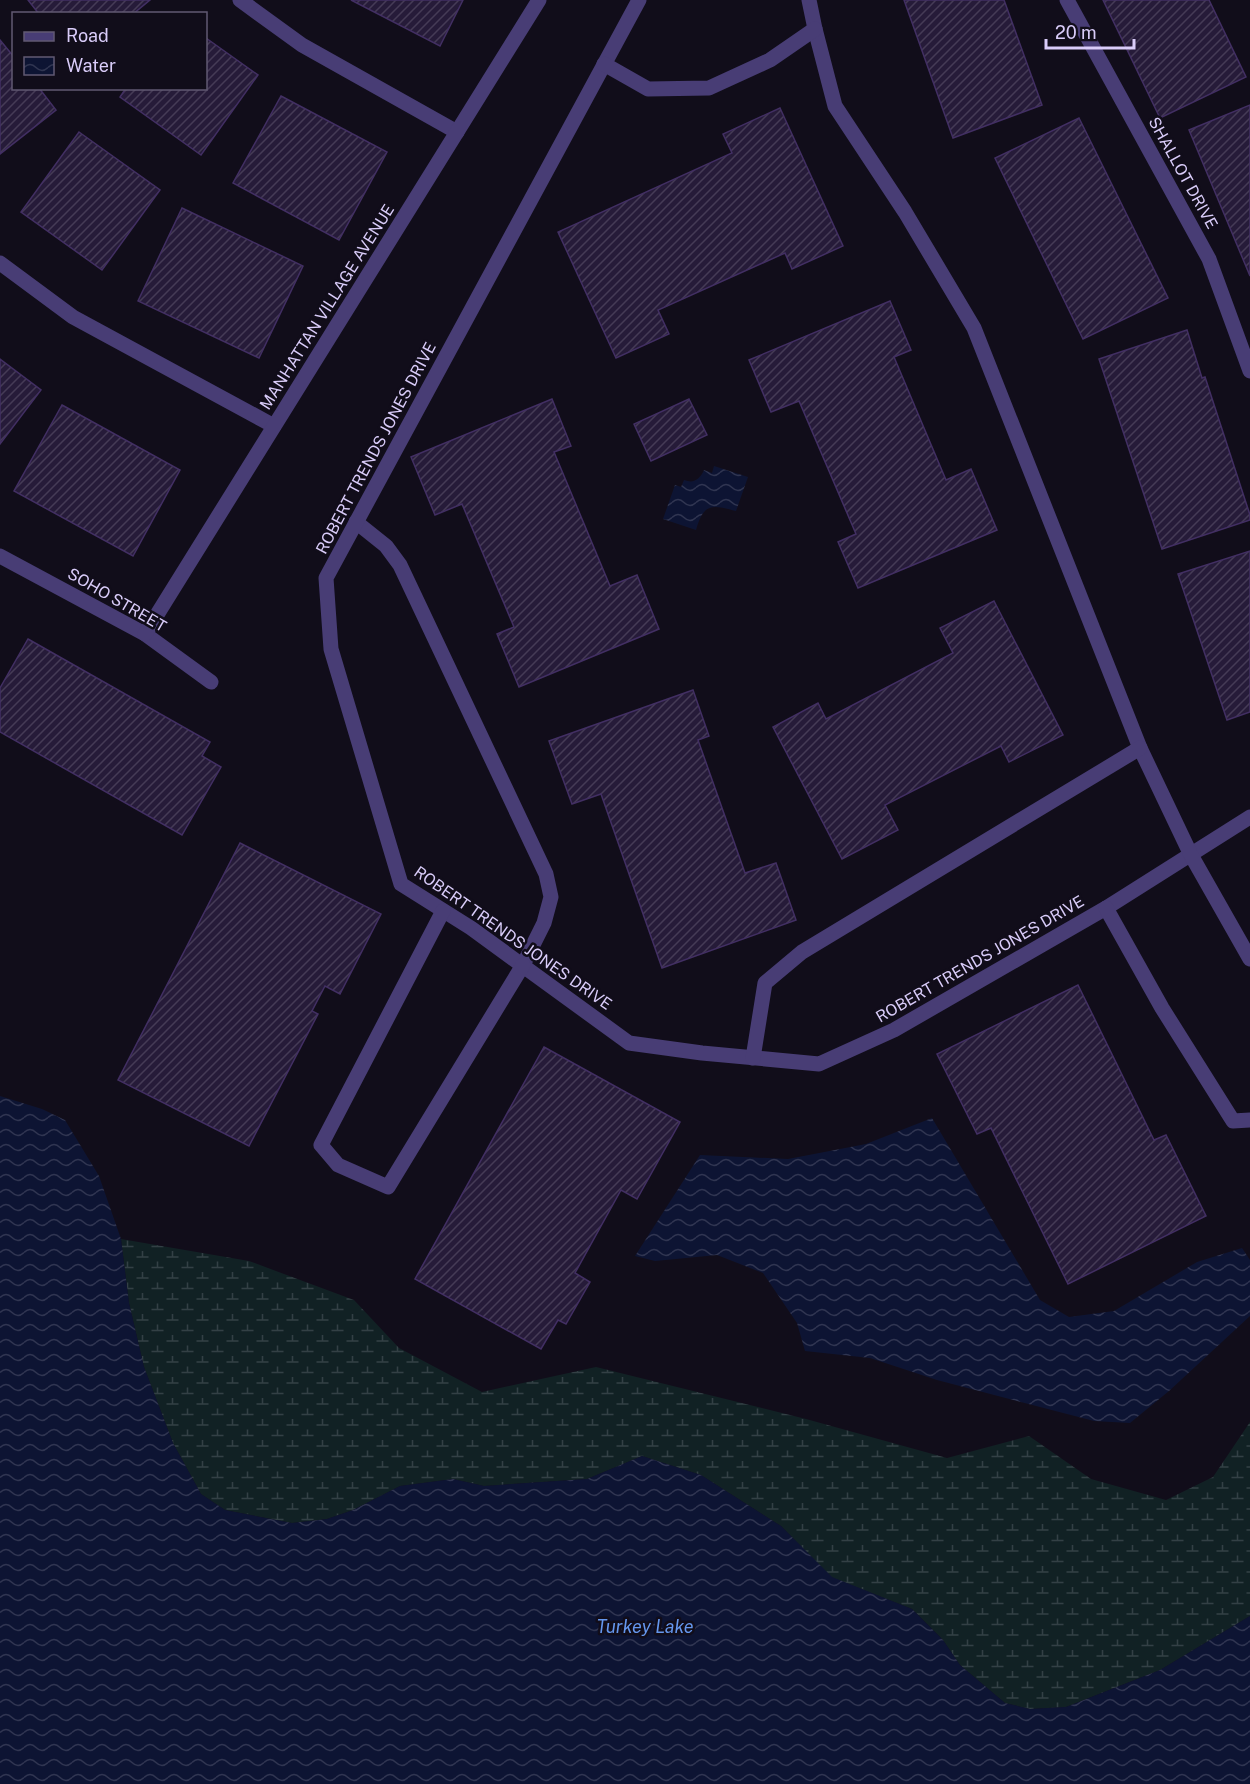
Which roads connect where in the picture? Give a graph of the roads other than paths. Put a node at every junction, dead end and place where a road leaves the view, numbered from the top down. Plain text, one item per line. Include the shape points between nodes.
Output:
1 (240, 0) edge
2 (539, 0) edge
3 (639, 0) edge
4 (809, 0) edge
5 (1067, 0) edge
6 (815, 29) junction
7 (604, 64) junction
8 (457, 132) junction
9 (0, 263) edge
10 (1250, 371) edge
11 (274, 426) junction
12 (356, 522) junction
13 (0, 556) edge
14 (145, 634) junction
15 (211, 682) dead end
16 (1140, 748) junction
17 (1249, 817) edge
18 (1191, 855) junction
19 (1106, 908) junction
20 (443, 911) junction
21 (1250, 959) edge
22 (523, 965) junction
23 (753, 1058) junction
24 (1250, 1120) edge

1 - 8 street via 302,45
2 - 8 street, MANHATTAN VILLAGE AVENUE
3 - 7 street, ROBERT TRENDS JONES DRIVE
4 - 6 street
5 - 10 street, SHALLOT DRIVE via 1209,260
6 - 7 street via 770,60 709,88 648,89
6 - 16 street via 835,106 905,212 974,328
7 - 12 street, ROBERT TRENDS JONES DRIVE
8 - 11 street, MANHATTAN VILLAGE AVENUE
9 - 11 street via 72,317
11 - 14 street, MANHATTAN VILLAGE AVENUE
12 - 20 street, ROBERT TRENDS JONES DRIVE via 326,578 331,649 401,884
12 - 22 street via 386,546 400,565 546,874 551,897 544,923
13 - 14 street, SOHO STREET
14 - 15 street, SOHO STREET
16 - 18 street
16 - 23 street via 802,952 765,983
17 - 18 street, ROBERT TRENDS JONES DRIVE
18 - 19 street, ROBERT TRENDS JONES DRIVE
18 - 21 street
19 - 23 street, ROBERT TRENDS JONES DRIVE via 894,1030 819,1064
19 - 24 street via 1162,1008 1233,1121
20 - 22 street, ROBERT TRENDS JONES DRIVE
20 - 22 street via 321,1145 338,1165 388,1187
22 - 23 street, ROBERT TRENDS JONES DRIVE via 629,1043

